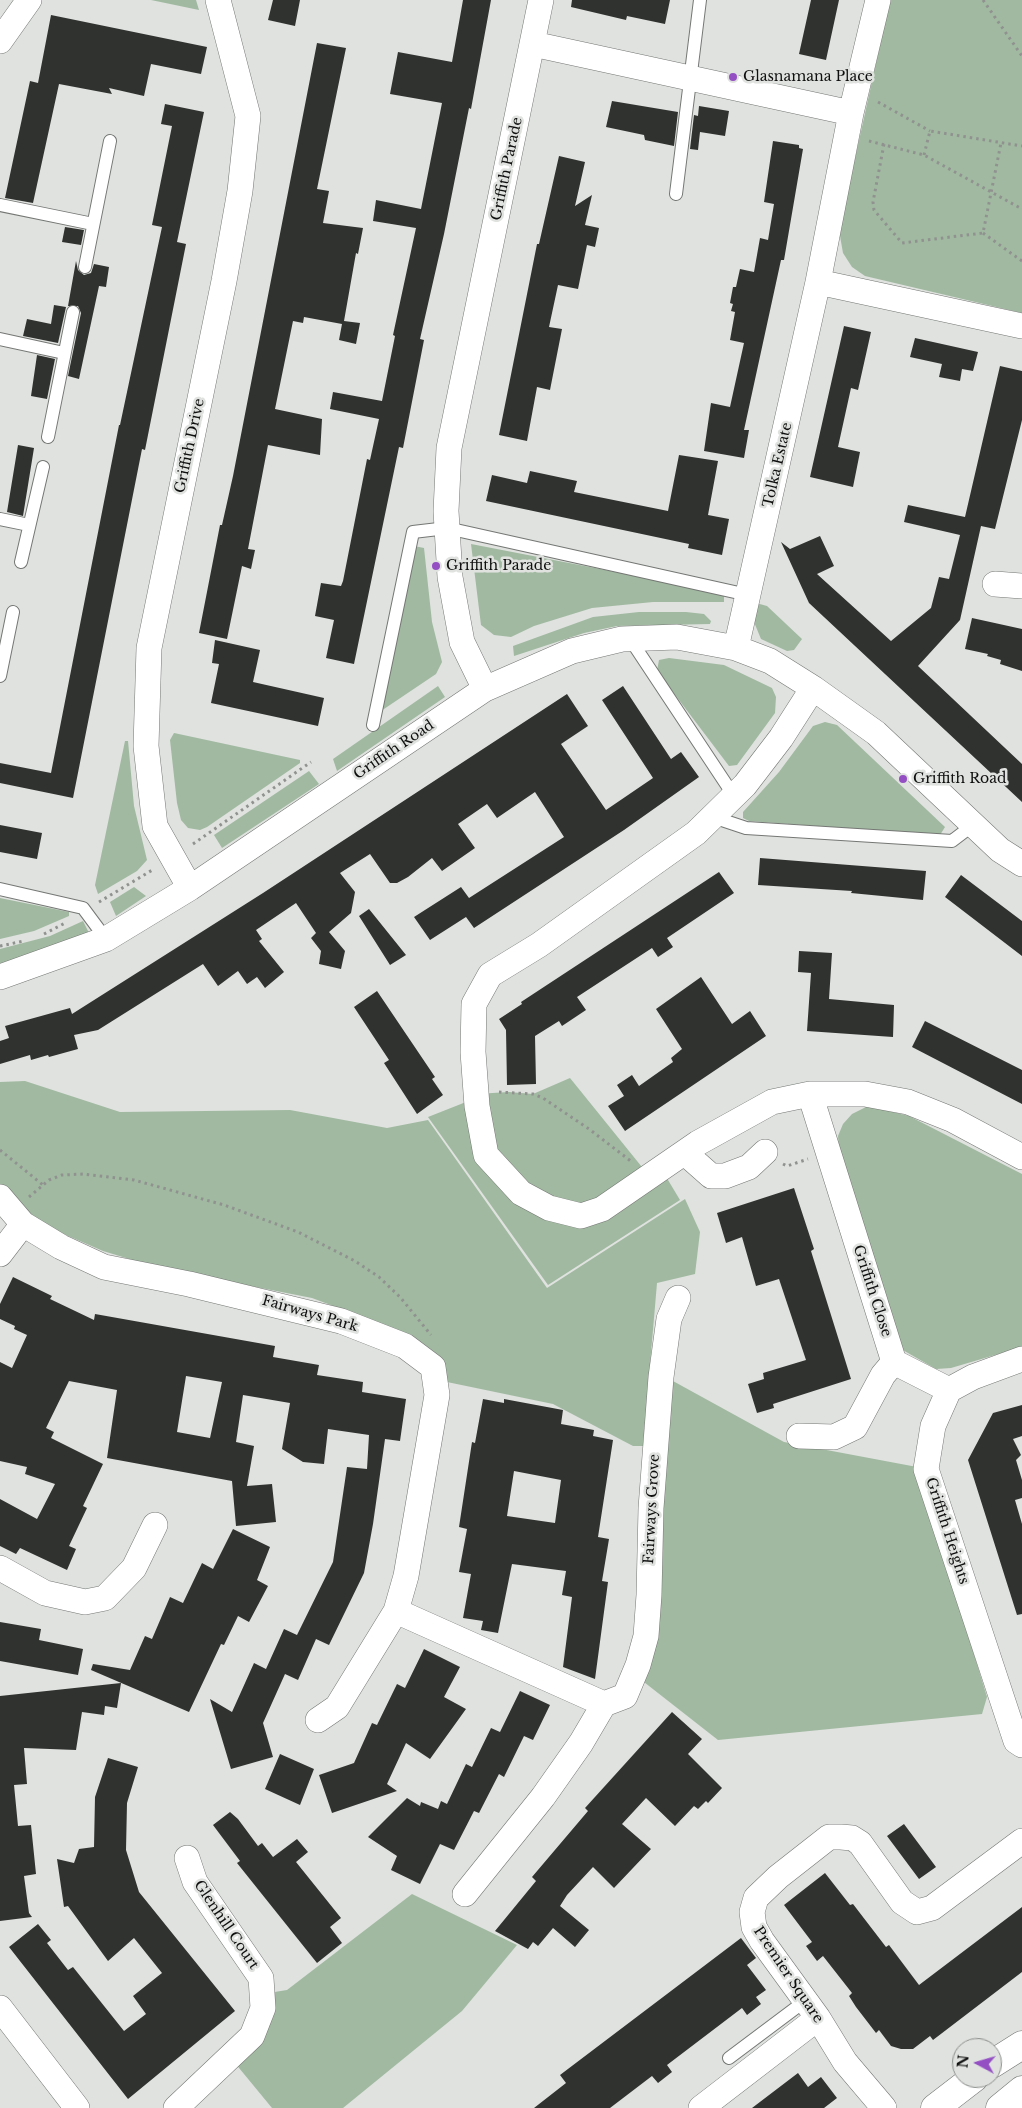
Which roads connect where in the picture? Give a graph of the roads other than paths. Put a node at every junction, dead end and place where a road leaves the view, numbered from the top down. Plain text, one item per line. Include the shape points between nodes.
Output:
1 (29, 0) edge
2 (218, 0) edge
3 (541, 0) edge
4 (700, 0) edge
5 (878, 0) edge
6 (0, 41) edge
7 (533, 44) junction
8 (692, 78) junction
9 (851, 113) junction
10 (110, 141) dead end
11 (676, 194) dead end
12 (0, 205) edge
13 (94, 224) junction
14 (85, 266) dead end
15 (818, 282) junction
16 (73, 312) dead end
17 (1022, 326) edge
18 (0, 339) edge
19 (64, 353) junction
20 (48, 437) dead end
21 (43, 467) dead end
22 (0, 519) edge
23 (29, 525) junction
24 (447, 528) junction
25 (21, 562) dead end
26 (995, 584) dead end
27 (1022, 586) edge
28 (748, 595) junction
29 (13, 612) dead end
30 (630, 639) junction
31 (736, 648) junction
32 (2, 653) edge
33 (0, 676) edge
34 (813, 688) junction
35 (485, 689) junction
36 (373, 725) dead end
37 (734, 796) junction
38 (713, 817) junction
39 (973, 825) junction
40 (1022, 864) edge
41 (190, 888) junction
42 (0, 889) edge
43 (106, 939) junction
44 (0, 977) edge
45 (810, 1094) junction
46 (765, 1152) road end
47 (685, 1153) junction
48 (1022, 1157) edge
49 (12, 1211) edge
50 (0, 1254) edge
51 (678, 1298) dead end
52 (1022, 1359) edge
53 (894, 1362) junction
54 (949, 1390) junction
55 (799, 1436) dead end
56 (155, 1525) dead end
57 (0, 1568) edge
58 (396, 1611) junction
59 (604, 1704) junction
60 (318, 1720) dead end
61 (1022, 1745) edge
62 (1022, 1841) edge
63 (187, 1858) dead end
64 (465, 1894) dead end
65 (0, 2008) edge
66 (811, 2010) junction
67 (1022, 2045) edge
68 (728, 2058) dead end
69 (1002, 2058) edge
70 (961, 2088) edge
71 (1022, 2090) edge
72 (77, 2108) edge
73 (176, 2108) edge
74 (701, 2108) edge
75 (884, 2108) edge
76 (935, 2108) edge
77 (1000, 2108) edge

1 - 6 street
2 - 41 street, Griffith Drive via 248,116 240,191 224,281 149,648 146,746 155,826
3 - 7 street, Griffith Parade
4 - 8 lane
5 - 9 street, Tolka Estate
7 - 8 street
7 - 24 street, Griffith Parade via 449,448
8 - 9 street
8 - 11 lane
9 - 15 street, Tolka Estate
10 - 13 lane
12 - 13 lane
13 - 14 lane
15 - 17 street
15 - 28 street, Tolka Estate
16 - 19 lane
18 - 19 lane
19 - 20 lane
21 - 23 lane
22 - 23 lane
23 - 25 lane
24 - 28 lane
24 - 35 street, Griffith Parade via 450,577 462,642
24 - 36 lane via 413,532
26 - 27 street
28 - 31 street, Tolka Estate
29 - 32 lane
30 - 31 street, Griffith Road via 677,637
30 - 35 street, Griffith Road via 572,651
30 - 37 lane
31 - 34 street, Griffith Road via 770,661
32 - 33 lane
34 - 37 street via 781,738
34 - 39 street, Griffith Road via 876,733
35 - 41 street, Griffith Road
37 - 38 street
38 - 39 lane via 746,828 952,841
38 - 47 street via 696,833 547,940 490,975 474,1004 476,1094 486,1155 521,1193 549,1208 581,1216 602,1209
39 - 40 street, Griffith Road via 1000,850
41 - 43 street, Griffith Road
42 - 43 lane via 83,908
43 - 44 street, Griffith Road
45 - 47 street via 772,1102
45 - 48 street via 865,1094 908,1102 953,1120
45 - 53 street, Griffith Close
46 - 47 street via 749,1167 725,1176 711,1176
49 - 50 street
49 - 58 street, Fairways Park via 61,1247 104,1267 342,1320 405,1346 433,1366 437,1395 406,1576
51 - 59 street, Fairways Grove via 669,1319 661,1377 646,1636 625,1696
52 - 54 street via 973,1376
53 - 54 street
53 - 55 street via 855,1427 834,1437
54 - 61 street, Griffith Heights via 933,1426 926,1469 1016,1741
56 - 57 street via 134,1568 105,1598 86,1602 45,1593
58 - 59 street
58 - 60 street via 337,1706
59 - 64 street via 543,1797
62 - 66 street, Premier Square via 932,1908 917,1912 902,1902 860,1843 852,1838 829,1837 778,1877 756,1898 752,1912 754,1927
63 - 73 street, Glenhill Court via 196,1882 261,1978 264,2008 252,2036
65 - 72 street
66 - 68 lane
66 - 74 street
66 - 75 street, Premier Square via 845,2062
67 - 69 main road
70 - 76 main road
71 - 77 main road

